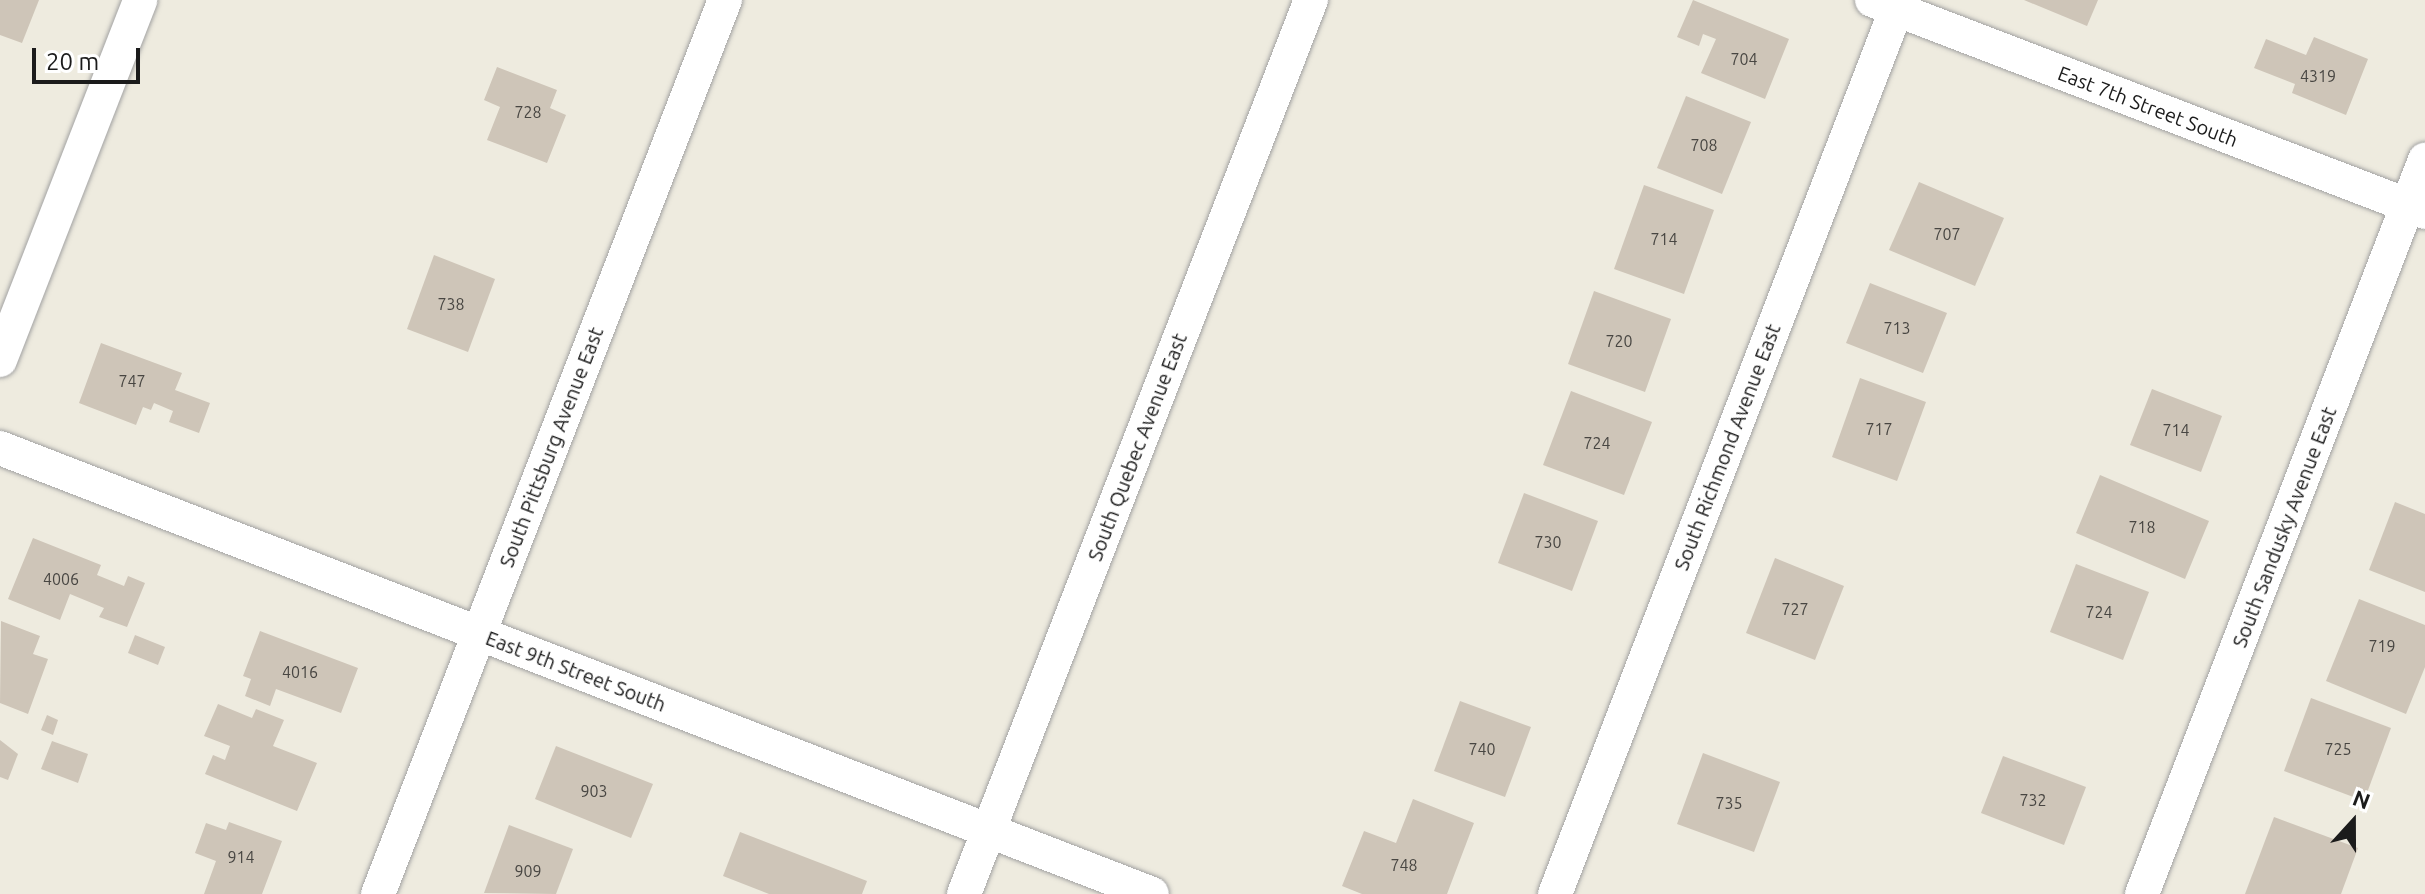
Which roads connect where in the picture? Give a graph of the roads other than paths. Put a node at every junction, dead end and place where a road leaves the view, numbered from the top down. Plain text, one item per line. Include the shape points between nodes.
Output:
1 (140, 0) edge
2 (725, 0) edge
3 (1311, 0) edge
4 (1889, 3) edge
5 (2425, 160) edge
6 (2416, 208) edge
7 (0, 360) edge
8 (0, 448) edge
9 (479, 633) junction
10 (988, 831) junction
11 (378, 894) edge
12 (964, 894) edge
13 (1152, 894) edge
14 (1555, 894) edge
15 (2142, 894) edge

1 - 7 street
2 - 9 street, South Pittsburg Avenue East
3 - 10 street, South Quebec Avenue East
4 - 6 street, East 7th Street South
4 - 14 street, South Richmond Avenue East
5 - 6 street, South Sandusky Avenue East
6 - 15 street, South Sandusky Avenue East
8 - 9 street, East 9th Street South
9 - 10 street, East 9th Street South
9 - 11 street, South Pittsburg Avenue East
10 - 12 street, South Quebec Avenue East
10 - 13 street, East 9th Street South

